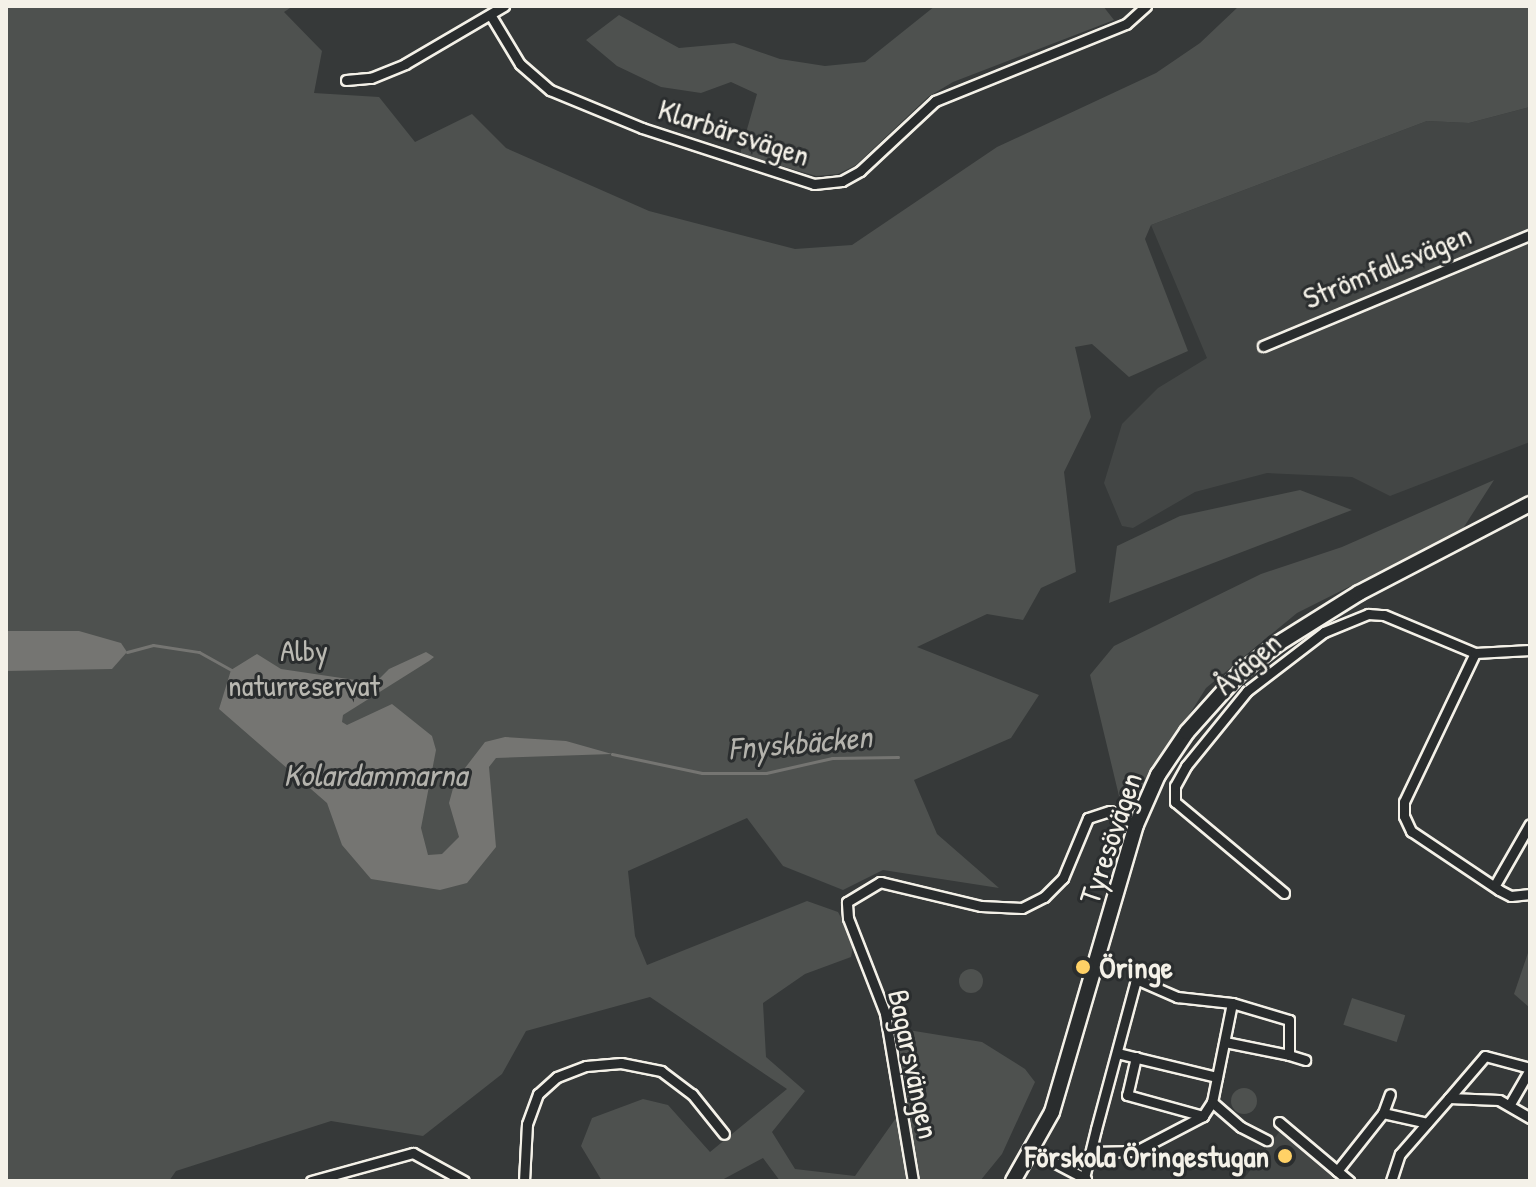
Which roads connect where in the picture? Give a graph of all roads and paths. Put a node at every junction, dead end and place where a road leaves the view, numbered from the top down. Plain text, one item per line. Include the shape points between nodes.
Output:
1 (504, 6) edge
2 (1146, 6) edge
3 (491, 16) junction
4 (346, 80) dead end
5 (1530, 235) edge
6 (1263, 346) dead end
7 (1530, 504) edge
8 (1530, 513) edge
9 (1451, 547) junction
10 (1530, 650) edge
11 (1475, 653) junction
12 (1530, 824) edge
13 (1136, 825) junction
14 (1494, 883) junction
15 (1284, 893) dead end
16 (1530, 894) edge
17 (1232, 1003) junction
18 (1225, 1042) junction
19 (1117, 1053) junction
20 (1289, 1055) junction
21 (1136, 1057) junction
22 (1305, 1060) dead end
23 (1530, 1069) edge
24 (1217, 1077) junction
25 (1390, 1094) dead end
26 (1449, 1098) junction
27 (1212, 1102) junction
28 (1510, 1104) junction
29 (1383, 1113) junction
30 (1203, 1116) junction
31 (1530, 1118) edge
32 (1279, 1122) dead end
33 (1427, 1123) junction
34 (724, 1134) dead end
35 (1267, 1140) dead end
36 (1033, 1151) junction
37 (1091, 1152) junction
38 (1337, 1171) junction
39 (1086, 1179) edge
40 (311, 1181) edge
41 (464, 1181) edge
42 (524, 1181) edge
43 (913, 1181) edge
44 (1013, 1181) edge
45 (1349, 1181) edge
46 (1391, 1181) edge

1 - 3 street
2 - 3 street, Klarbärsvägen via 1126,24 935,101 860,171 842,181 814,184 642,128 550,90 520,64
3 - 4 street via 405,64 371,78
5 - 6 street, Strömfallsvägen
7 - 9 main road, Tyresövägen
8 - 9 main road, Tyresövägen
9 - 13 main road, Tyresövägen via 1359,593 1240,673 1187,732 1158,775
10 - 11 street, Åvägen
11 - 14 street via 1404,802 1404,816 1411,831
11 - 15 street, Åvägen via 1384,615 1351,617 1285,658 1212,728 1175,786 1175,802
12 - 14 street
13 - 36 main road, Tyresövägen via 1052,1112
13 - 43 street, Bagarsvängen via 1110,811 1088,818 1063,878 1044,897 1022,908 981,906 880,882 847,902 848,918 885,1013
14 - 16 street via 1511,896
17 - 18 street
17 - 19 street via 1177,997 1138,980
17 - 20 street via 1287,1017
18 - 20 street
18 - 24 street
19 - 21 street
19 - 37 street
20 - 22 street
21 - 24 street
21 - 30 street via 1127,1095
23 - 26 street via 1485,1056
23 - 28 street
24 - 27 street
25 - 29 street
26 - 28 street via 1484,1096
26 - 33 street
27 - 30 street
27 - 35 street via 1241,1127
28 - 31 street
29 - 33 street
29 - 38 street
30 - 37 street via 1136,1151
32 - 38 street
33 - 46 street via 1400,1154
34 - 42 street via 692,1094 661,1071 621,1063 586,1066 557,1077 538,1094 527,1124
36 - 39 street
36 - 44 main road, Tyresövägen
37 - 39 street
38 - 45 street
40 - 41 street via 413,1153

